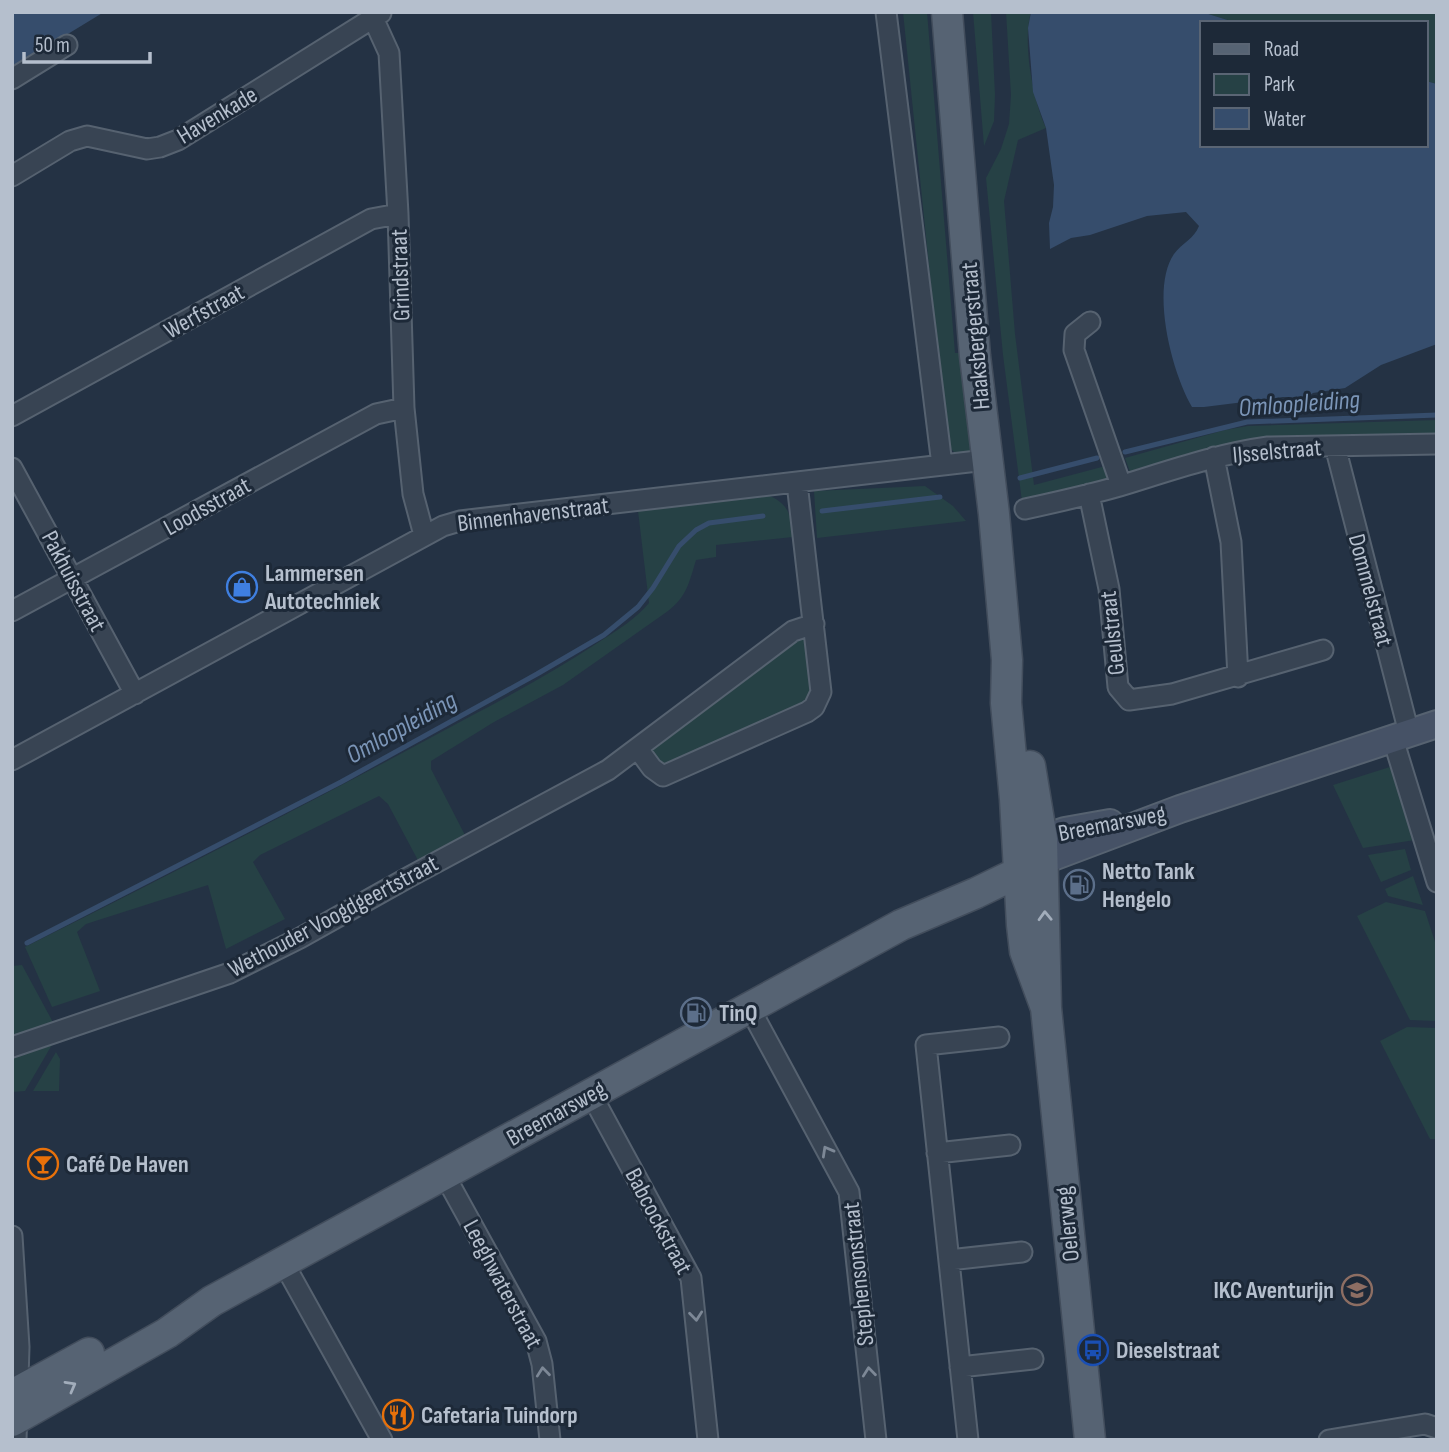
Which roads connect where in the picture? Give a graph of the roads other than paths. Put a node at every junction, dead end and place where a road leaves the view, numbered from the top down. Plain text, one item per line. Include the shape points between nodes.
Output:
1 (886, 12) edge
2 (947, 12) edge
3 (378, 15) edge
4 (68, 45) dead end
5 (12, 79) edge
6 (12, 176) edge
7 (398, 214) junction
8 (1090, 322) dead end
9 (404, 408) junction
10 (12, 416) edge
11 (1437, 444) edge
12 (1335, 446) junction
13 (1214, 457) junction
14 (986, 460) junction
15 (942, 465) junction
16 (12, 468) edge
17 (797, 483) junction
18 (1121, 485) junction
19 (1089, 494) junction
20 (1025, 509) dead end
21 (424, 535) junction
22 (73, 578) junction
23 (12, 611) edge
24 (814, 624) junction
25 (1323, 650) dead end
26 (1238, 677) junction
27 (135, 694) junction
28 (1437, 724) edge
29 (1401, 736) junction
30 (638, 749) junction
31 (12, 760) edge
32 (1030, 856) junction
33 (1437, 882) edge
34 (749, 1007) junction
35 (999, 1037) dead end
36 (12, 1047) edge
37 (591, 1094) junction
38 (1010, 1145) dead end
39 (937, 1153) junction
40 (444, 1174) junction
41 (12, 1236) edge
42 (1022, 1252) dead end
43 (949, 1260) junction
44 (283, 1262) junction
45 (1033, 1359) dead end
46 (960, 1367) junction
47 (15, 1413) edge
48 (1437, 1428) edge
49 (382, 1440) edge
50 (550, 1440) edge
51 (708, 1440) edge
52 (876, 1440) edge
53 (968, 1440) edge
54 (1090, 1440) edge
55 (1329, 1440) edge

1 - 15 street, Haaksbergerstraat
2 - 14 main road, Haaksbergerstraat
3 - 6 street, Havenkade via 178,140 147,149 87,136 70,141
3 - 7 street, Grindstraat via 389,53
4 - 5 street
7 - 9 street, Grindstraat
7 - 10 street, Werfstraat via 371,219
8 - 18 street via 1075,334 1074,350
9 - 21 street, Grindstraat via 413,494
9 - 22 street, Loodsstraat via 376,414
11 - 12 street, IJsselstraat
12 - 13 street, IJsselstraat via 1268,447
12 - 29 street, Dommelstraat
13 - 18 street, IJsselstraat
13 - 26 street via 1231,542
14 - 15 street, Binnenhavenstraat
14 - 32 main road, Haaksbergerstraat via 1007,660 1006,703
15 - 17 street, Binnenhavenstraat
16 - 22 street, Pakhuisstraat
17 - 21 street, Binnenhavenstraat via 460,522
17 - 24 street
18 - 19 street, IJsselstraat
19 - 20 street, IJsselstraat
19 - 26 street, Geulstraat via 1109,589 1118,687 1129,700
21 - 27 street, Binnenhavenstraat
22 - 23 street, Loodsstraat
22 - 27 street, Pakhuisstraat
24 - 30 street, Wethouder Voogdgeertstraat via 793,631
24 - 30 street via 821,692 807,712 663,776
25 - 26 street, Geulstraat
27 - 31 street, Binnenhavenstraat
28 - 29 street, Breemarsweg
29 - 32 street, Breemarsweg
29 - 33 street, Dommelstraat
30 - 36 street, Wethouder Voogdgeertstraat via 597,776 245,967
32 - 34 main road, Breemarsweg
32 - 54 main road, Oelerweg via 1025,951 1046,1008
34 - 37 main road, Breemarsweg
52 -> 34 street, Stephensonstraat via 849,1192
35 - 39 street via 926,1045
37 - 40 main road, Breemarsweg
37 -> 51 street, Babcockstraat via 691,1278
38 - 39 street
39 - 43 street
40 - 44 main road, Breemarsweg
50 -> 40 street, Leeghwaterstraat via 536,1341
41 - 47 street via 19,1347
42 - 43 street, Oelerweg
43 - 46 street
44 - 47 main road, Breemarsweg via 212,1301 167,1333
44 - 49 street
45 - 46 street
46 - 53 street
48 - 55 street via 1425,1424

